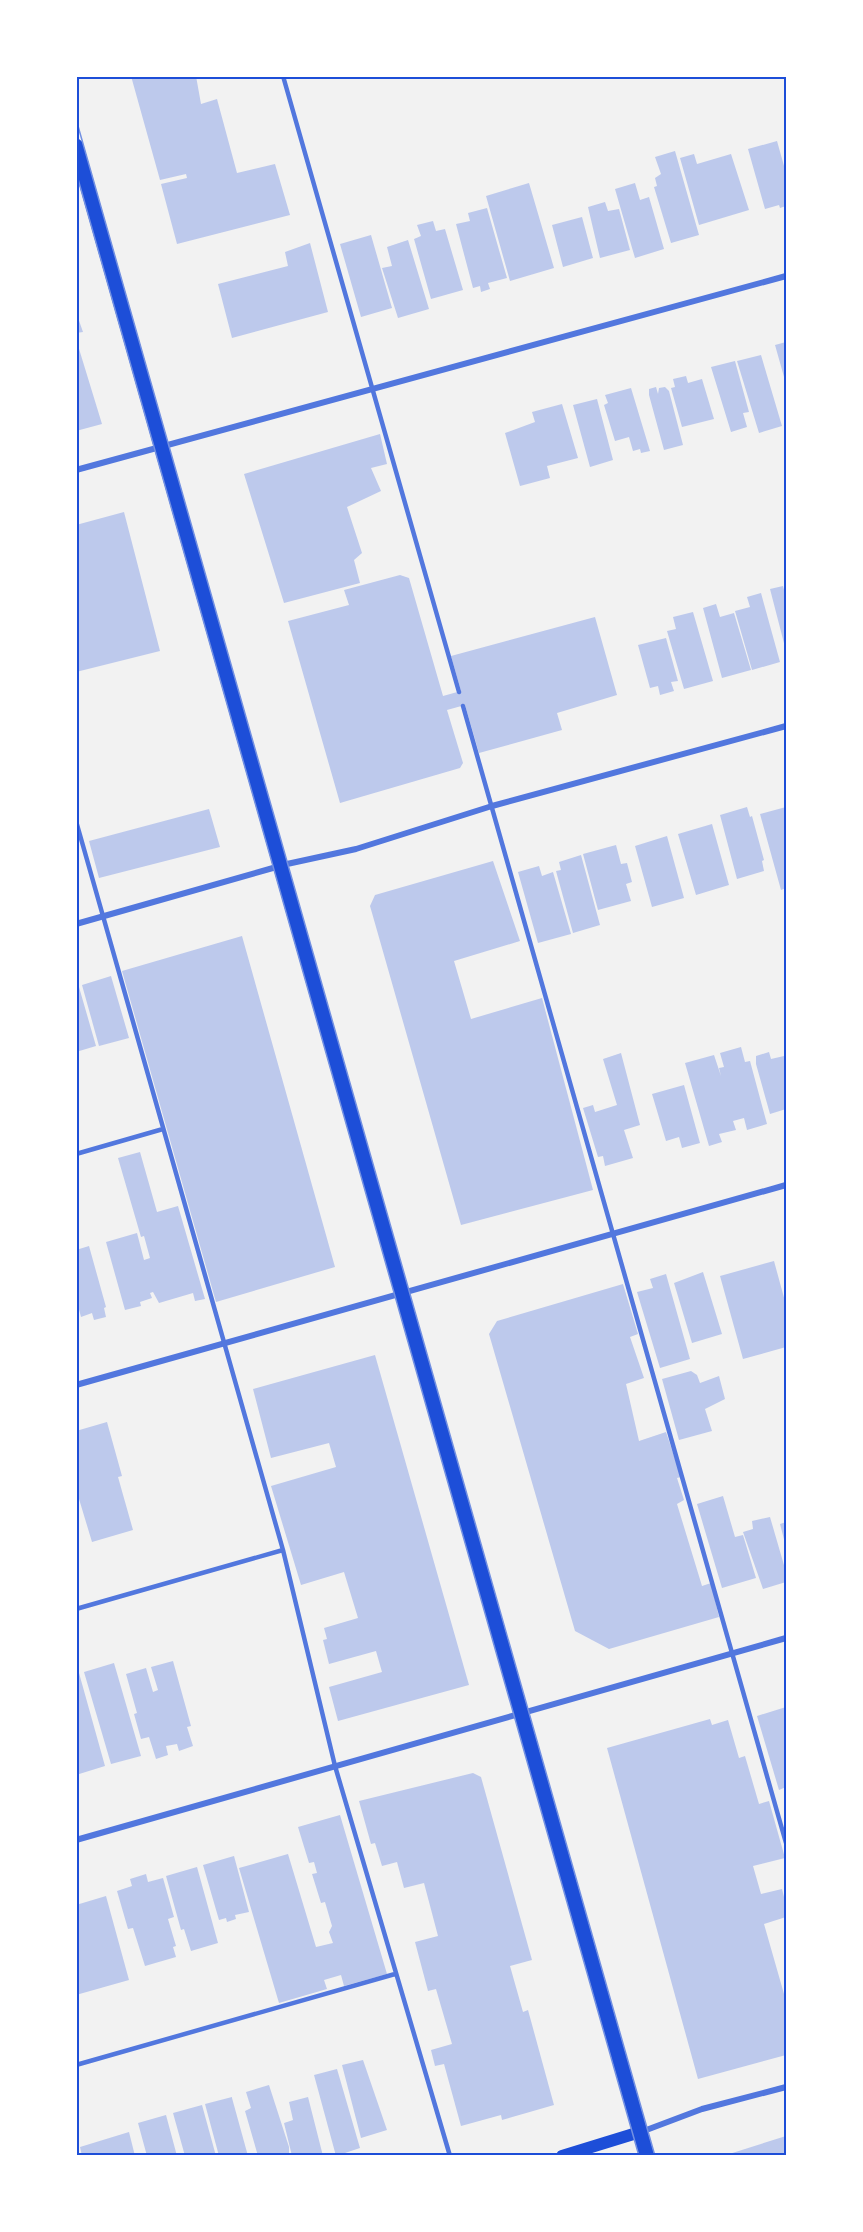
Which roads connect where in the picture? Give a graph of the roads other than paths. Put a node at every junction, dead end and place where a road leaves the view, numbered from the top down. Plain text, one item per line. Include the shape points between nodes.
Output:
1 (283, 76) edge
2 (76, 146) edge
3 (786, 276) edge
4 (372, 387) junction
5 (162, 446) junction
6 (76, 470) edge
7 (459, 692) dead end
8 (463, 706) dead end
9 (786, 726) edge
10 (492, 806) junction
11 (76, 821) edge
12 (281, 866) junction
13 (103, 916) junction
14 (76, 924) edge
15 (164, 1129) junction
16 (76, 1154) edge
17 (786, 1185) edge
18 (612, 1233) junction
19 (401, 1292) junction
20 (224, 1344) junction
21 (76, 1385) edge
22 (283, 1550) junction
23 (76, 1609) edge
24 (786, 1638) edge
25 (733, 1653) junction
26 (522, 1713) junction
27 (335, 1766) junction
28 (76, 1840) edge
29 (786, 1843) edge
30 (395, 1974) junction
31 (76, 2065) edge
32 (786, 2087) edge
33 (640, 2132) junction
34 (450, 2156) edge
35 (562, 2156) edge
36 (647, 2156) edge

1 - 4 lane
2 - 5 main road
3 - 4 street
4 - 5 street
4 - 7 lane
5 - 6 street
5 - 12 main road
8 - 10 lane
9 - 10 street
10 - 12 street via 356,849
10 - 18 lane
11 - 13 lane
12 - 13 street
12 - 19 main road
13 - 14 street
13 - 15 lane
15 - 16 lane
15 - 20 lane
17 - 18 street
18 - 19 street
18 - 25 lane
19 - 20 street
19 - 26 main road
20 - 21 street
20 - 22 lane
22 - 23 lane
22 - 27 lane
24 - 25 street
25 - 26 street
25 - 29 lane
26 - 27 street
26 - 33 main road
27 - 28 street
27 - 30 lane
30 - 31 lane
30 - 34 lane
32 - 33 street via 702,2109
33 - 35 main road
33 - 36 main road

